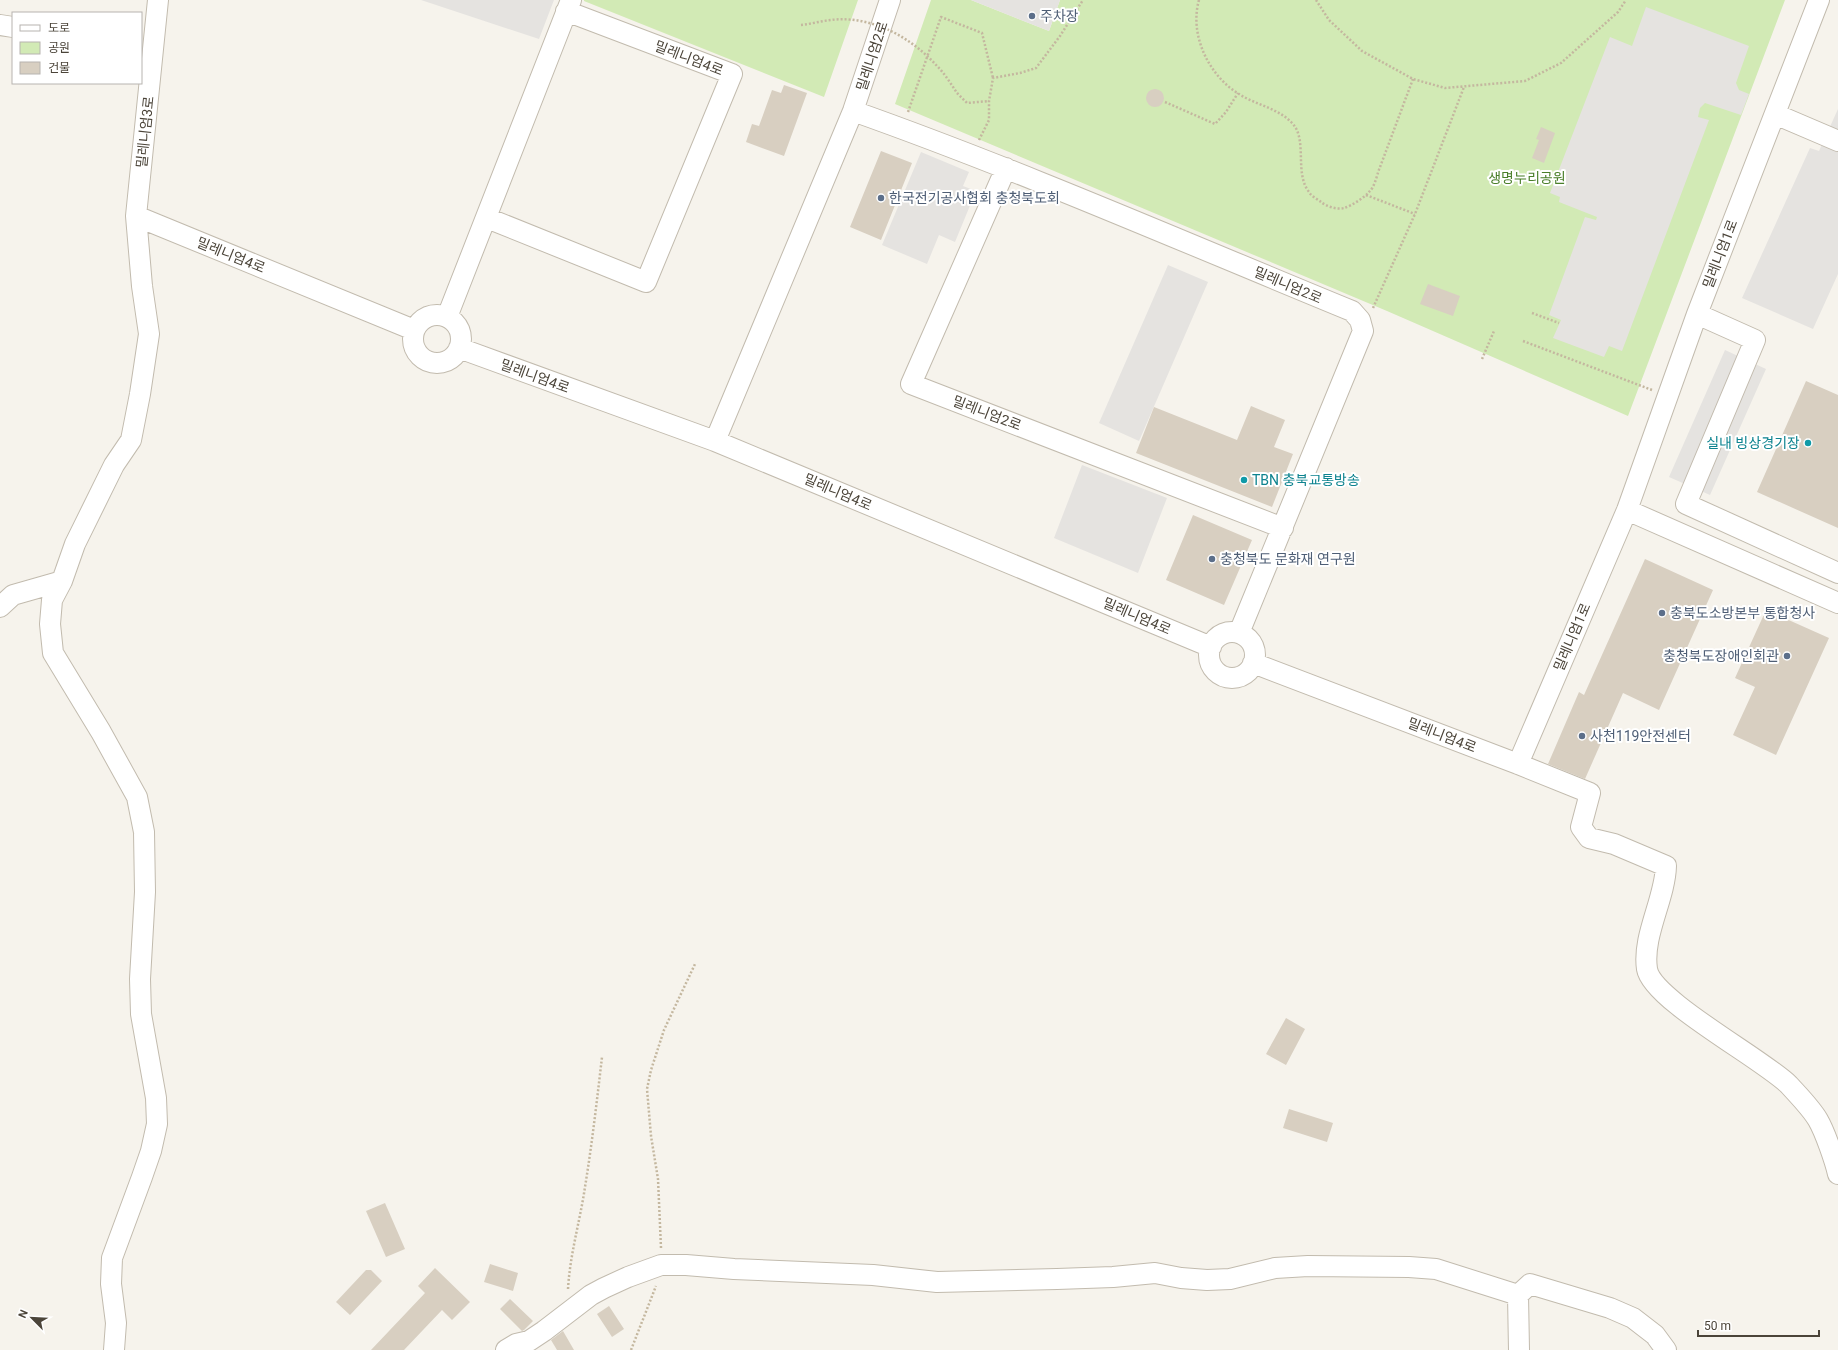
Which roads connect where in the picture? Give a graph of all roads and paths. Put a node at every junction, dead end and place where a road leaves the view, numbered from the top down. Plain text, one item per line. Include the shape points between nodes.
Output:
1 (158, 0) edge
2 (890, 0) edge
3 (1083, 0) edge
4 (1199, 0) edge
5 (1316, 0) edge
6 (1626, 0) edge
7 (1819, 0) edge
8 (568, 6) edge
9 (0, 25) edge
10 (801, 25) dead end
11 (12, 27) edge
12 (148, 40) edge
13 (993, 78) junction
14 (1413, 79) junction
15 (1464, 87) junction
16 (1238, 94) junction
17 (989, 101) junction
18 (1165, 102) dead end
19 (853, 111) junction
20 (1775, 114) junction
21 (902, 128) junction
22 (1838, 141) edge
23 (971, 156) junction
24 (1006, 168) junction
25 (1365, 195) junction
26 (1415, 214) junction
27 (136, 216) junction
28 (487, 218) junction
29 (1532, 313) dead end
30 (1697, 314) junction
31 (447, 317) junction
32 (1559, 323) dead end
33 (414, 330) junction
34 (1363, 331) junction
35 (1494, 331) dead end
36 (1523, 341) dead end
37 (459, 348) junction
38 (1482, 359) dead end
39 (1668, 395) junction
40 (715, 441) junction
41 (1626, 510) junction
42 (1283, 528) junction
43 (1838, 573) edge
44 (62, 581) junction
45 (1838, 603) edge
46 (0, 607) edge
47 (1239, 633) junction
48 (1211, 647) junction
49 (1253, 663) junction
50 (1518, 764) junction
51 (695, 964) dead end
52 (602, 1056) dead end
53 (1838, 1174) edge
54 (661, 1265) junction
55 (1518, 1295) junction
56 (567, 1315) junction
57 (114, 1350) edge
58 (506, 1350) edge
59 (631, 1350) edge
60 (1519, 1350) edge
61 (1666, 1350) edge

1 - 12 street, 밀레니엄3로
2 - 19 street, 밀레니엄2로
3 - 13 path via 1036,68
4 - 16 path via 1198,34 1208,63
5 - 14 path via 1330,20 1362,51
6 - 15 path via 1618,12 1561,64 1525,81
7 - 20 street, 밀레니엄1로
8 - 28 street, 밀레니엄4로
8 - 28 street, 밀레니엄4로 via 732,74 646,282
9 - 11 street
10 - 17 path, bridge via 832,20 865,21 893,32 938,66 967,103
12 - 27 street, 밀레니엄3로
13 - 17 path
13 - 21 path via 982,33 941,17
14 - 15 path via 1445,88
14 - 25 path via 1370,192
15 - 26 path
16 - 18 path via 1215,124
16 - 25 path via 1275,110 1294,124 1300,146 1301,169 1309,193 1334,208 1344,208
17 - 23 path via 989,120
19 - 21 street, 밀레니엄2로
19 - 40 street, 밀레니엄2로
20 - 22 street
20 - 30 street, 밀레니엄1로
21 - 23 street, 밀레니엄2로
23 - 24 street, 밀레니엄2로
24 - 34 street, 밀레니엄2로 via 1352,311 1360,320
24 - 42 street, 밀레니엄2로 via 910,384
25 - 26 path
26 - 34 path
27 - 33 street, 밀레니엄4로
27 - 44 street, 밀레니엄3로 via 148,334 132,440 114,465 75,544
28 - 31 street, 밀레니엄4로
29 - 32 path
30 - 39 street, 밀레니엄1로
30 - 43 street via 1755,340 1686,504
31 - 33 street via 434,314 426,316
31 - 37 street via 460,330
33 - 37 street via 412,343 415,351 427,362 443,363 451,359
34 - 42 street
35 - 38 path
36 - 39 path
37 - 40 street, 밀레니엄4로
39 - 41 street, 밀레니엄1로
40 - 48 street, 밀레니엄4로
41 - 45 street
41 - 50 street, 밀레니엄1로
42 - 47 street
44 - 46 street via 13,595
44 - 57 street, 밀레니엄3로 via 52,600 50,624 54,653 137,798 144,832 141,1014 156,1098 157,1124 151,1151 112,1258 111,1284 116,1323
47 - 48 street via 1225,633 1218,637
47 - 49 street via 1246,636 1254,649
48 - 49 street via 1212,664 1222,675 1243,675
49 - 50 street, 밀레니엄4로
50 - 53 street, 밀레니엄4로 via 1590,793 1581,827 1589,838 1614,844 1666,866 1665,882 1647,953 1647,971 1663,994 1788,1084 1818,1120
51 - 54 path via 664,1030 647,1089 658,1179
52 - 56 path via 594,1132 569,1270
54 - 55 street via 873,1275 937,1282 1155,1273 1208,1280 1230,1279 1275,1268 1402,1267 1436,1269
54 - 56 street via 604,1288 591,1295
54 - 59 path
55 - 60 street
55 - 61 street via 1530,1284 1610,1308 1633,1318 1655,1335
56 - 58 street via 529,1341

